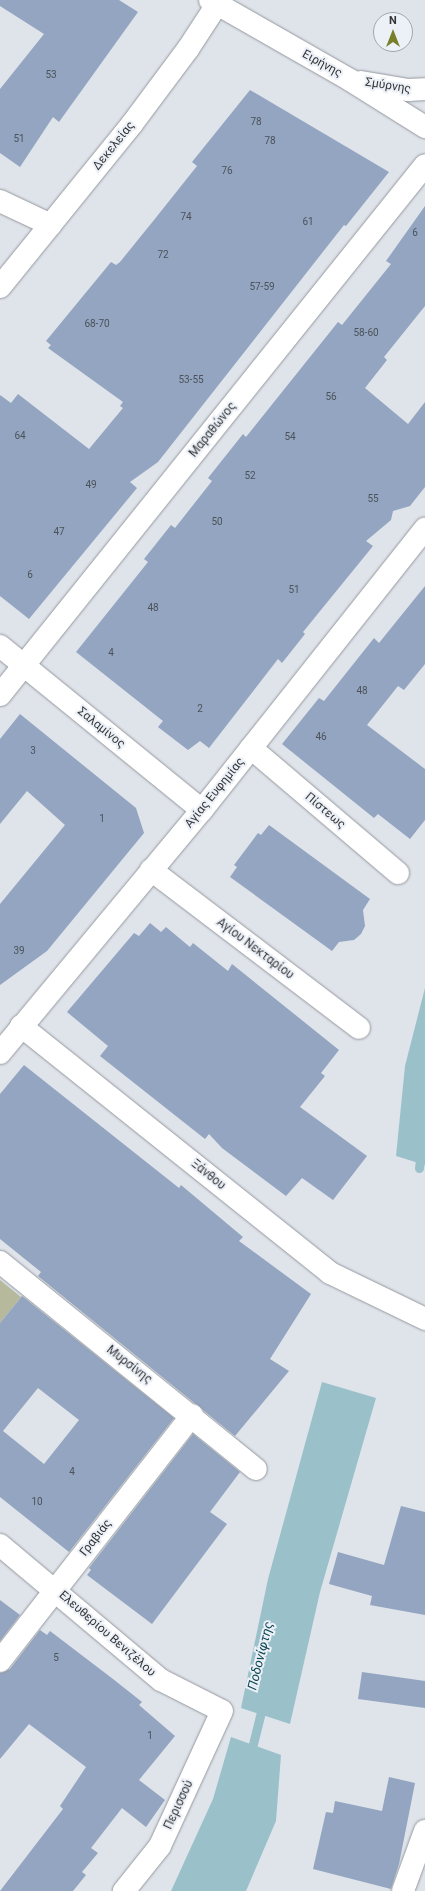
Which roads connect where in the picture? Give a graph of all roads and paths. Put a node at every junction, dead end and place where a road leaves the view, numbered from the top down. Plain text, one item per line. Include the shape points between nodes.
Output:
1 (215, 1) edge
2 (350, 80) junction
3 (425, 89) edge
4 (425, 127) edge
5 (425, 165) edge
6 (0, 201) edge
7 (51, 225) junction
8 (0, 288) edge
9 (425, 529) edge
10 (0, 646) edge
11 (24, 665) junction
12 (0, 695) edge
13 (252, 748) junction
14 (202, 810) junction
15 (151, 870) junction
16 (398, 872) dead end
17 (21, 1026) junction
18 (359, 1028) dead end
19 (0, 1053) edge
20 (3, 1271) edge
21 (425, 1319) edge
22 (192, 1415) junction
23 (256, 1469) dead end
24 (0, 1545) edge
25 (55, 1590) junction
26 (0, 1661) edge
27 (222, 1711) joint
28 (425, 1830) edge
29 (124, 1891) edge
30 (404, 1891) edge

1 - 2 street, Ειρήνης
1 - 7 street, Δεκελείας via 137,117
2 - 3 street, Σμύρνης via 408,90
2 - 4 street, Ειρήνης
5 - 11 street, Μαραθώνος
6 - 7 street
7 - 8 street, Δεκελείας
9 - 13 street, Αγίας Ευφημίας
10 - 11 street, Σαλαμίνος
11 - 12 street, Μαραθώνος
11 - 14 street, Σαλαμίνος
13 - 14 street, Αγίας Ευφημίας
13 - 16 street, Πίστεως
14 - 15 street, Αγίας Ευφημίας
15 - 17 street, Αγίας Ευφημίας
15 - 18 street, Αγίου Νεκταρίου
17 - 19 street, Αγίας Ευφημίας
17 - 21 street, Ξάνθου via 330,1273
20 - 22 street, Μυρσίνης
22 - 23 street, Μυρσίνης
22 - 25 street, Γραβιάς
24 - 25 street, Ελευθερίου Βενιζέλου
25 - 26 street, Γραβιάς
25 - 27 street, Ελευθερίου Βενιζέλου via 161,1680
27 - 29 street, Περισσού via 160,1846
28 - 30 street

